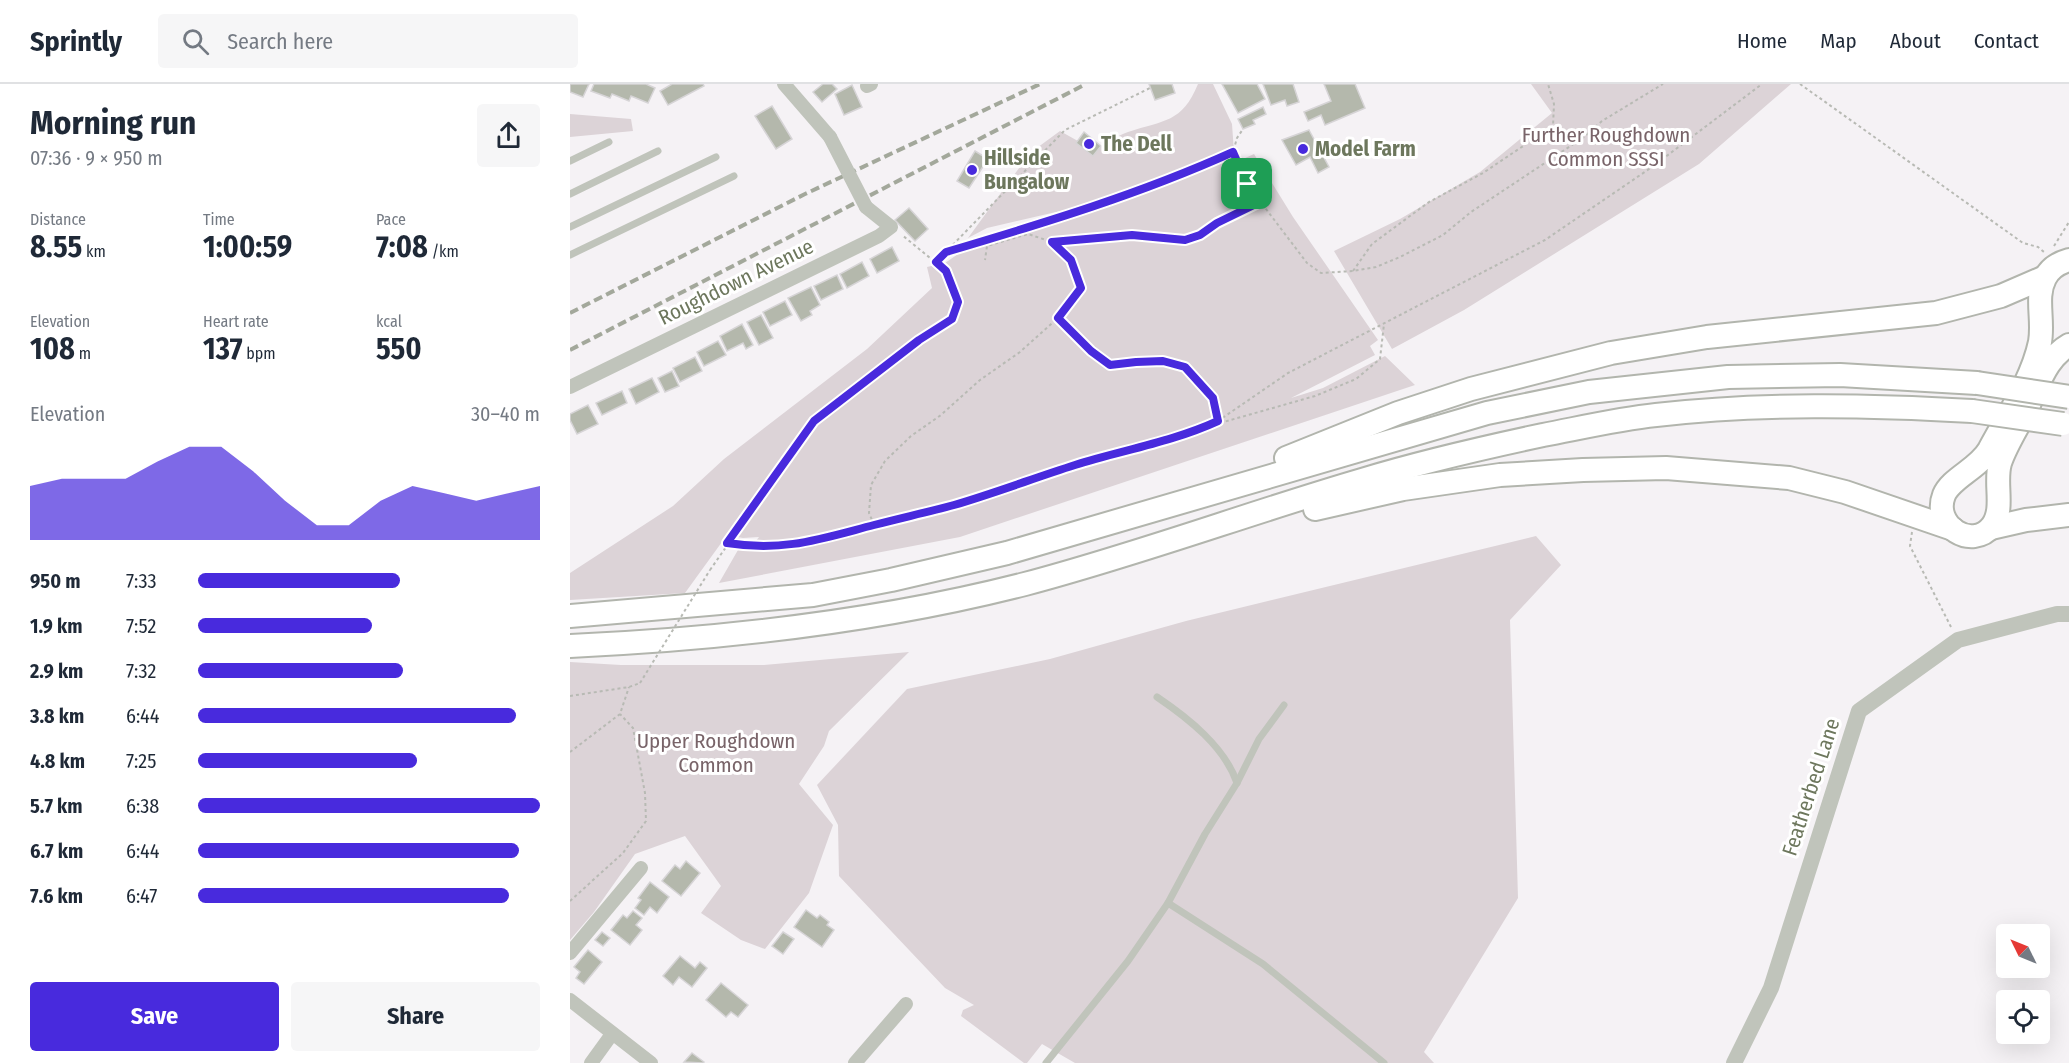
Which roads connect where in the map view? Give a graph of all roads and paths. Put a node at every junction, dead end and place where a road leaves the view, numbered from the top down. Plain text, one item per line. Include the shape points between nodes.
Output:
1 (784, 84) edge
2 (1548, 84) edge
3 (1663, 84) edge
4 (1762, 84) edge
5 (1800, 84) edge
6 (1150, 88) dead end
7 (1243, 129) dead end
8 (609, 142) dead end
9 (658, 151) dead end
10 (1233, 152) junction
11 (716, 157) dead end
12 (571, 159) edge
13 (734, 176) dead end
14 (570, 194) edge
15 (1260, 202) junction
16 (2069, 222) edge
17 (570, 227) edge
18 (891, 227) junction
19 (1052, 242) junction
20 (946, 252) junction
21 (570, 255) edge
22 (2057, 258) edge
23 (985, 260) dead end
24 (936, 262) junction
25 (1353, 272) junction
26 (1058, 318) junction
27 (1384, 323) junction
28 (2069, 345) edge
29 (570, 387) edge
30 (2069, 397) edge
31 (1219, 422) junction
32 (2066, 424) edge
33 (1218, 492) junction
34 (2069, 515) edge
35 (1231, 522) junction
36 (874, 525) junction
37 (1991, 528) junction
38 (1953, 529) junction
39 (727, 543) junction
40 (1910, 546) dead end
41 (732, 547) dead end
42 (2069, 614) edge
43 (570, 616) edge
44 (1958, 640) junction
45 (570, 646) edge
46 (628, 687) junction
47 (570, 696) edge
48 (1157, 697) dead end
49 (1284, 705) dead end
50 (620, 714) junction
51 (570, 752) edge
52 (1237, 783) junction
53 (640, 868) dead end
54 (570, 901) edge
55 (1168, 903) junction
56 (570, 953) edge
57 (570, 1000) edge
58 (906, 1004) dead end
59 (612, 1034) junction
60 (591, 1063) edge
61 (651, 1063) edge
62 (855, 1063) edge
63 (1046, 1063) edge
64 (1384, 1063) edge
65 (1734, 1063) edge

1 - 18 street, bridge via 830,137 866,207
2 - 25 path via 1554,104 1554,126 1420,209 1372,244
3 - 25 path via 1602,121 1443,235 1376,267
4 - 27 path via 1652,167 1545,240
5 - 22 path via 2023,243
6 - 20 path via 1065,130
7 - 10 path
8 - 12 lane
9 - 14 lane
10 - 15 path
10 - 20 path via 1174,179 1082,212
11 - 17 lane
13 - 21 lane
15 - 19 path via 1185,240 1132,235
15 - 25 path via 1307,263 1321,273
16 - 22 path
18 - 24 path
18 - 29 street, Roughdown Avenue
19 - 23 path via 1028,234 987,246
19 - 26 path via 1071,260 1081,288
20 - 24 path
22 - 33 highway via 2001,296 1936,313 1707,337 1611,352 1471,389 1398,413 1254,470
22 - 38 highway via 2040,291 2043,321 2034,364 1984,459 1946,490 1941,504 1943,518
24 - 39 path via 946,271 958,302 952,319 814,421
26 - 31 path via 1110,365 1163,361 1185,367 1213,398
26 - 36 path via 885,461 871,485 869,513
27 - 31 path via 1288,373
27 - 31 path via 1380,359 1356,379 1315,396
28 - 37 highway via 2049,363 2000,464 1997,518
30 - 33 highway, bridge via 1977,383 1840,375 1728,377 1589,392 1486,413
31 - 36 path via 1148,447 1084,462 955,504
32 - 35 highway, bridge via 1972,411 1882,406 1816,405 1655,415 1473,450 1361,480
33 - 43 highway via 1007,553 813,595
34 - 37 highway
35 - 38 highway via 1280,516 1403,489 1500,476 1666,468 1788,478 1845,492
35 - 45 highway via 1022,584 846,620 704,637
36 - 39 path via 786,546
37 - 38 highway via 1971,536
39 - 41 path
39 - 46 path, bridge via 640,683
40 - 44 path
42 - 44 street, Featherbed Lane
44 - 65 street, Featherbed Lane via 1859,711 1771,988
46 - 47 path
46 - 50 path
48 - 52 lane via 1225,758
49 - 52 lane via 1259,739
50 - 51 path
50 - 54 path via 633,728 646,821 623,853
52 - 55 lane
53 - 56 street
55 - 63 lane via 1128,961
55 - 64 lane via 1263,964
57 - 59 street
58 - 62 street
59 - 60 street
59 - 61 street

